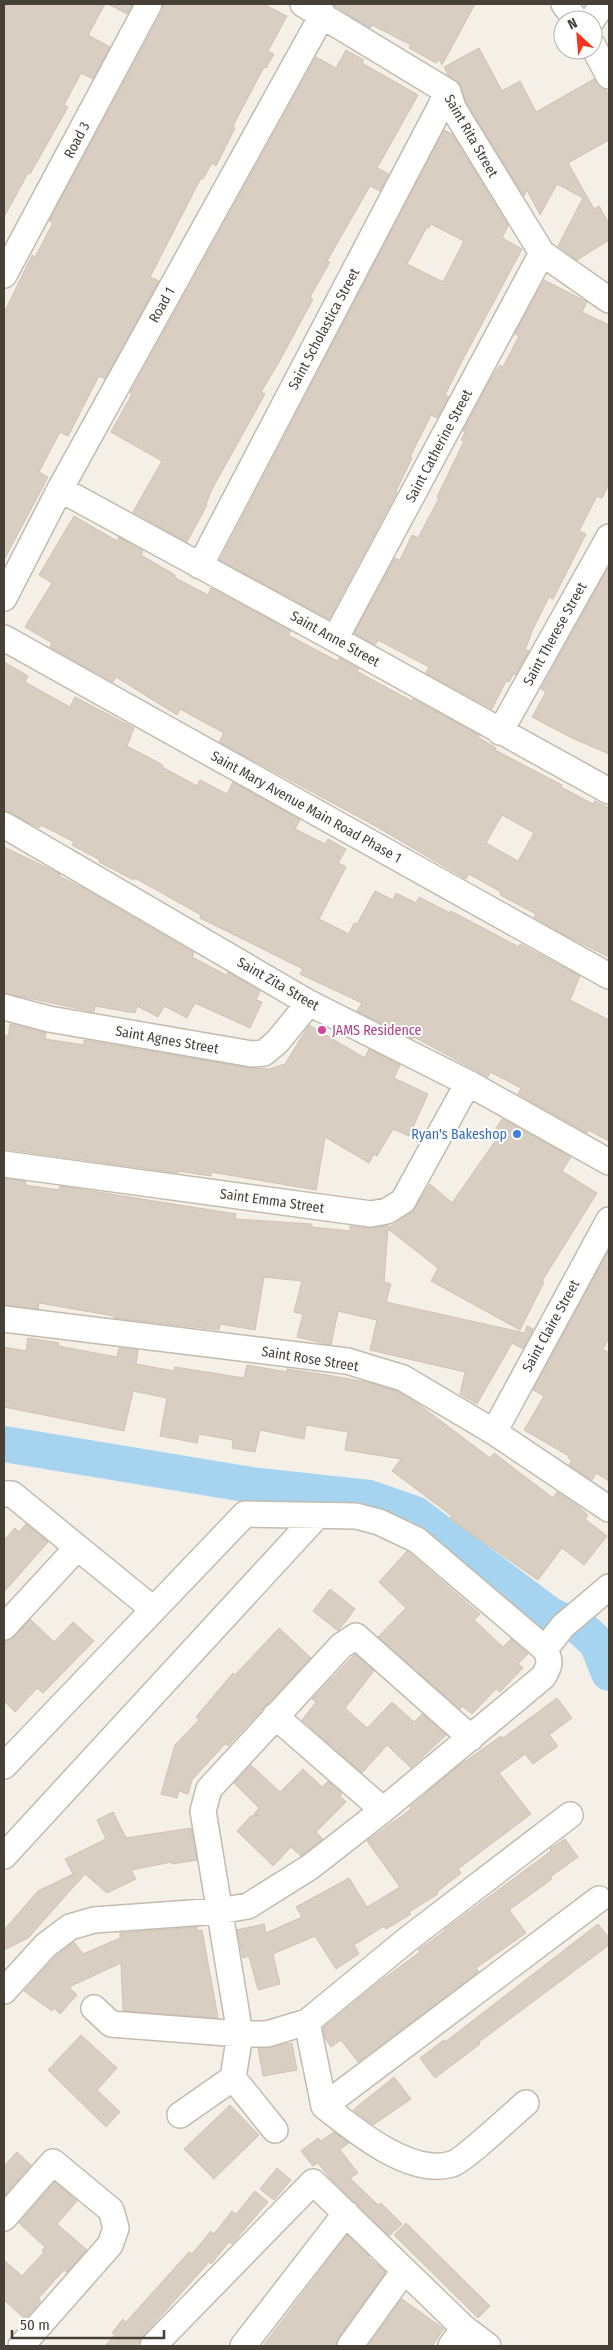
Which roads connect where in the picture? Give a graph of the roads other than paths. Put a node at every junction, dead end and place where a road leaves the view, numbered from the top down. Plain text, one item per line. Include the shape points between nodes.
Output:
1 (150, 4) edge
2 (313, 9) edge
3 (600, 60) edge
4 (609, 76) edge
5 (448, 92) junction
6 (542, 253) junction
7 (4, 276) edge
8 (609, 300) edge
9 (60, 489) junction
10 (609, 537) edge
11 (200, 566) junction
12 (4, 598) edge
13 (4, 638) edge
14 (335, 639) junction
15 (500, 732) junction
16 (609, 791) edge
17 (4, 825) edge
18 (609, 976) edge
19 (309, 1003) junction
20 (4, 1007) edge
21 (468, 1083) junction
22 (609, 1162) edge
23 (4, 1164) edge
24 (609, 1220) edge
25 (4, 1319) edge
26 (494, 1432) junction
27 (4, 1494) edge
28 (609, 1509) edge
29 (317, 1516) junction
30 (76, 1549) junction
31 (609, 1587) edge
32 (153, 1610) junction
33 (4, 1627) edge
34 (545, 1649) junction
35 (275, 1716) junction
36 (471, 1738) junction
37 (4, 1766) edge
38 (384, 1810) junction
39 (570, 1815) dead end
40 (4, 1856) edge
41 (599, 1899) dead end
42 (219, 1911) junction
43 (4, 1991) edge
44 (94, 2008) dead end
45 (306, 2022) junction
46 (240, 2034) junction
47 (233, 2078) junction
48 (526, 2103) dead end
49 (324, 2106) junction
50 (180, 2115) dead end
51 (275, 2130) dead end
52 (346, 2213) junction
53 (4, 2218) edge
54 (404, 2271) junction
55 (457, 2337) edge
56 (21, 2346) edge
57 (153, 2346) edge
58 (243, 2346) edge
59 (350, 2346) edge
60 (488, 2346) edge

1 - 7 street, Road 3
2 - 5 street, Saint Rita Street
2 - 9 street, Road 1
3 - 4 street
5 - 6 street, Saint Rita Street via 453,108
5 - 11 street, Saint Scholastica Street
6 - 8 street, Saint Rita Street
6 - 14 street, Saint Catherine Street
9 - 11 street, Saint Anne Street
9 - 12 street, Road 1
10 - 15 street, Saint Therese Street
11 - 14 street, Saint Anne Street
13 - 18 street, Saint Mary Avenue Main Road Phase 1
14 - 15 street, Saint Anne Street
15 - 16 street, Saint Anne Street
17 - 19 street, Saint Zita Street
19 - 20 street, Saint Agnes Street via 277,1042 264,1053 252,1054 49,1019
19 - 21 street, Saint Zita Street
21 - 22 street, Saint Zita Street
21 - 23 street, Saint Emma Street via 403,1201 388,1211 371,1214
24 - 26 street, Saint Claire Street
25 - 26 street, Saint Rose Street via 347,1362 403,1378
26 - 28 street, Saint Rose Street
27 - 30 street via 12,1494
29 - 32 street via 245,1514
29 - 34 street via 356,1516 379,1522 417,1540
29 - 40 street
30 - 32 street
30 - 33 street
31 - 34 street via 563,1626
32 - 37 street
34 - 36 street via 550,1666 543,1677
35 - 36 street via 341,1646 356,1636
35 - 38 street
35 - 42 street via 210,1789 207,1797 203,1811
36 - 38 street
38 - 42 street via 310,1867 248,1906
39 - 45 street via 423,1927
41 - 49 street
42 - 43 street via 94,1920 70,1927 46,1945
42 - 46 street
44 - 46 street via 111,2024
45 - 46 street via 267,2034
45 - 49 street
46 - 47 street
47 - 50 street
47 - 51 street
48 - 49 street via 454,2164 436,2167 400,2157 366,2140
52 - 54 street
52 - 57 street via 313,2182
52 - 58 street
53 - 56 street via 53,2162 112,2210 116,2228 110,2245
54 - 55 street
54 - 59 street
55 - 60 street

